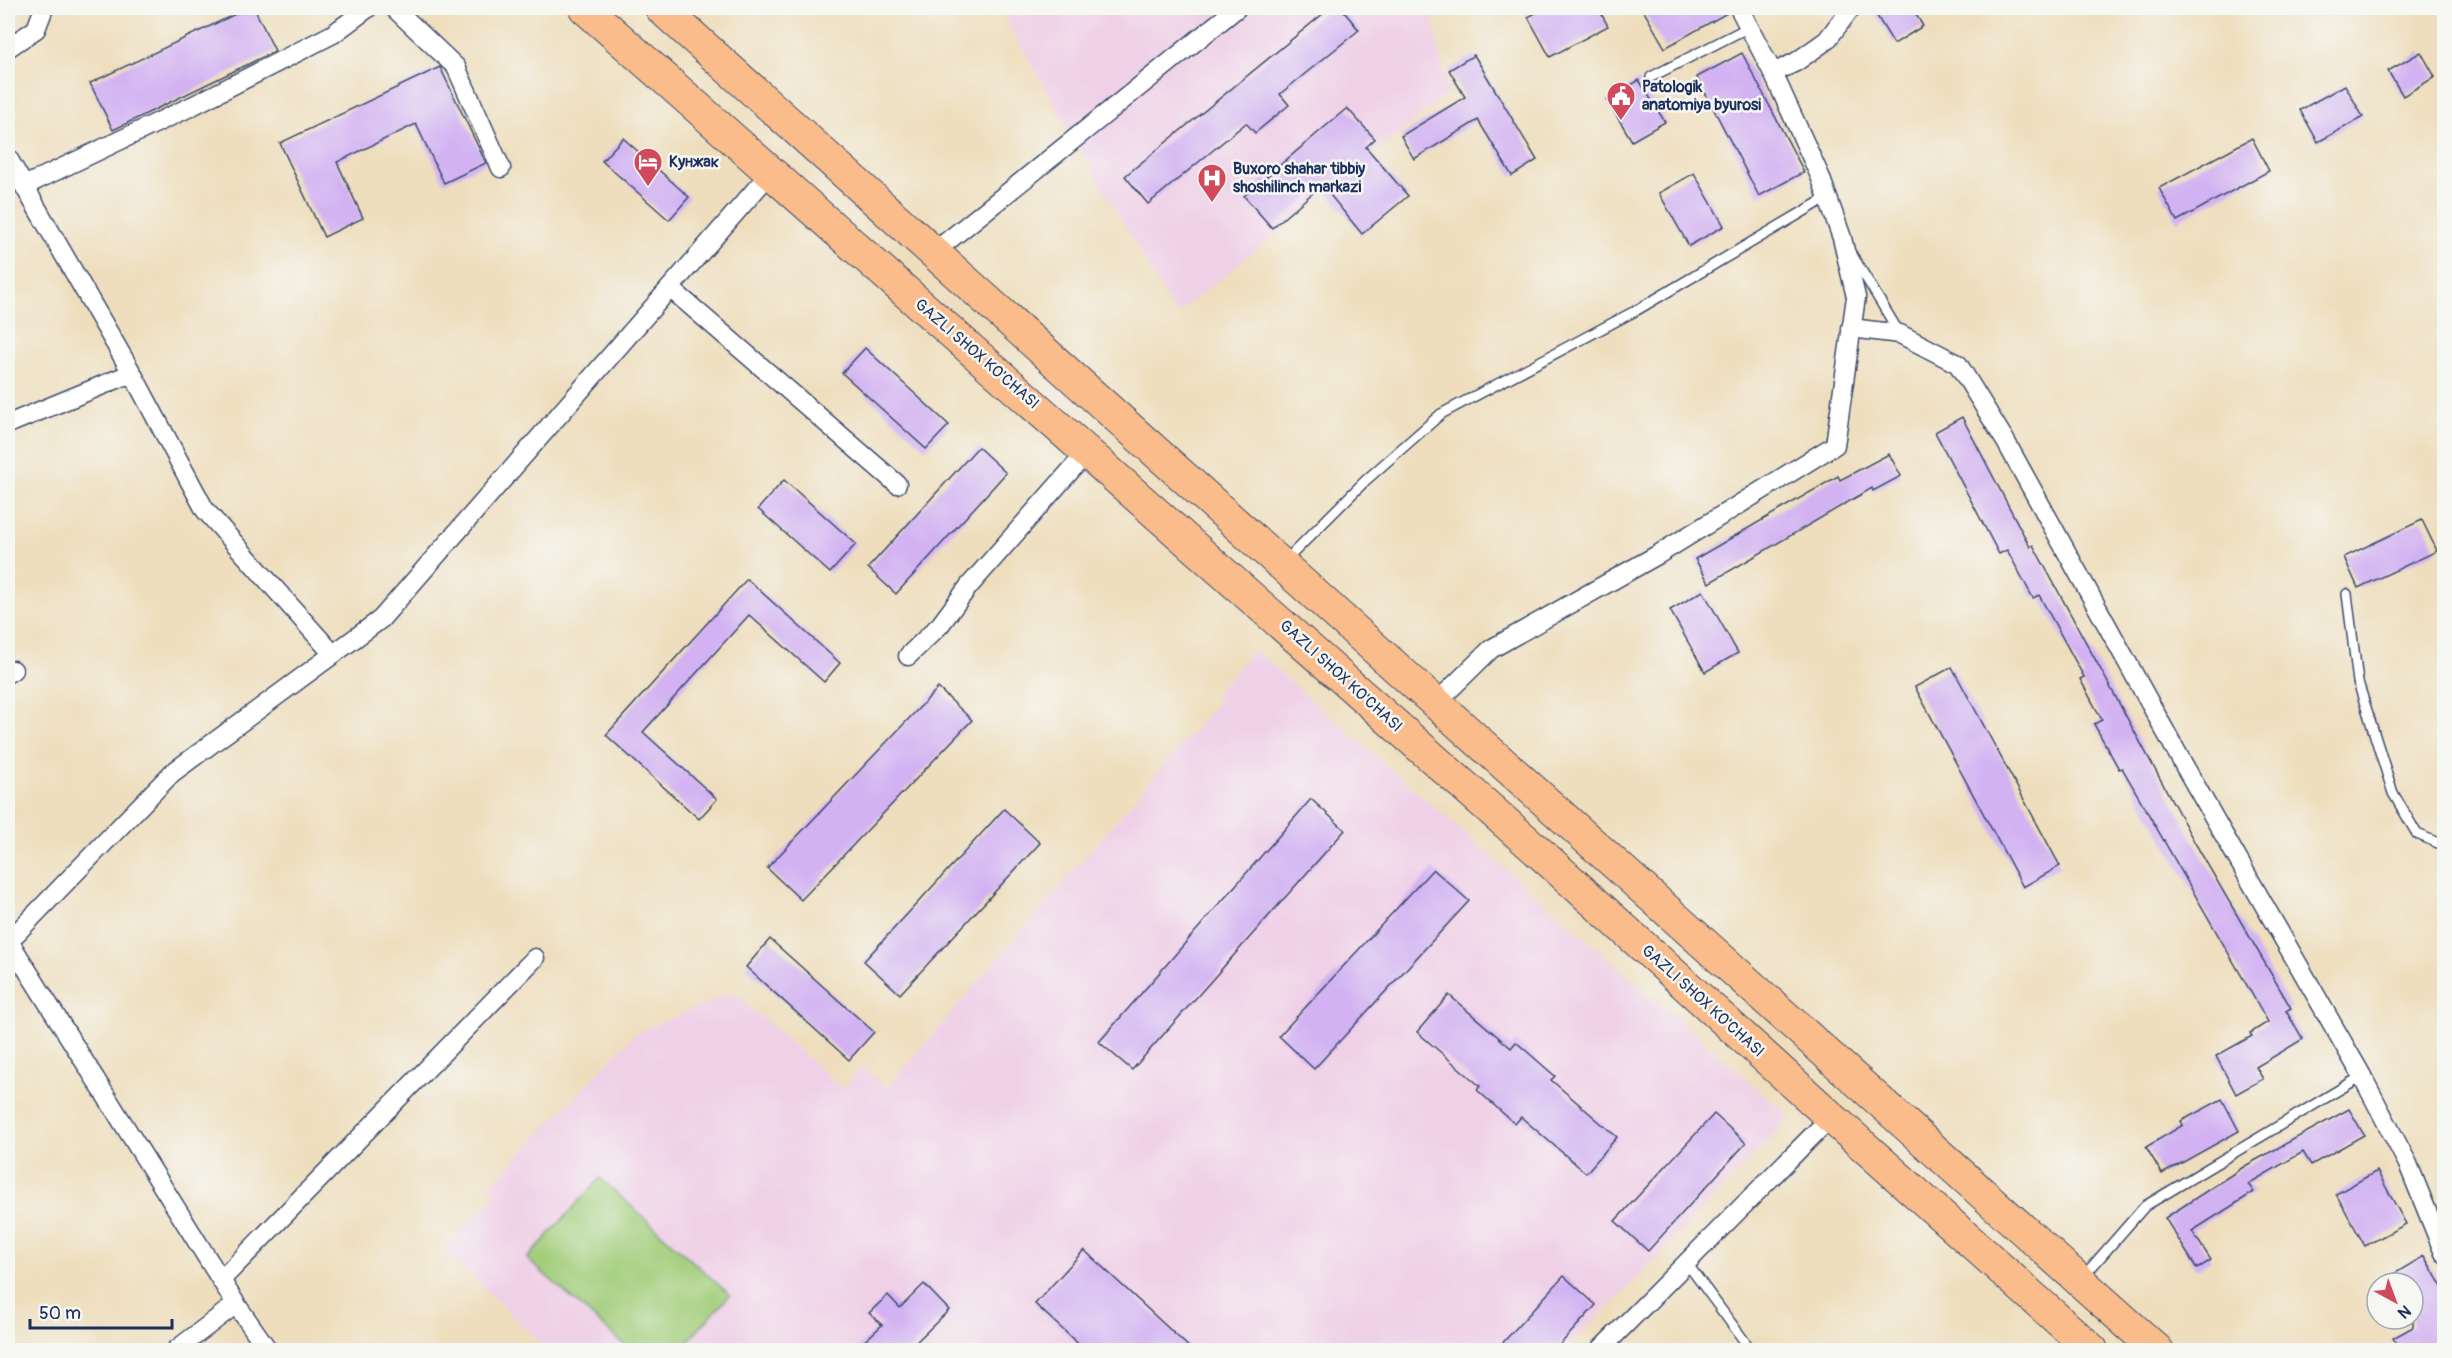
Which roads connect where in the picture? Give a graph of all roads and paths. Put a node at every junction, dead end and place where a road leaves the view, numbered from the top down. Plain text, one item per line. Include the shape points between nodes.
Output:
1 (44, 8) edge
2 (368, 8) edge
3 (394, 8) edge
4 (585, 8) edge
5 (661, 8) edge
6 (1237, 8) edge
7 (1739, 8) edge
8 (1851, 8) edge
9 (1749, 27) junction
10 (8, 48) edge
11 (1773, 73) junction
12 (1651, 77) dead end
13 (8, 158) edge
14 (501, 168) dead end
15 (771, 172) junction
16 (24, 186) junction
17 (1828, 197) junction
18 (1842, 238) junction
19 (934, 252) junction
20 (670, 288) junction
21 (1851, 328) junction
22 (1900, 334) junction
23 (132, 373) junction
24 (8, 423) edge
25 (1087, 452) junction
26 (897, 484) dead end
27 (1282, 564) junction
28 (2347, 594) dead end
29 (333, 654) junction
30 (908, 656) dead end
31 (1437, 702) junction
32 (2445, 840) edge
33 (8, 942) edge
34 (535, 958) dead end
35 (2362, 1076) junction
36 (1831, 1117) junction
37 (2445, 1253) edge
38 (1686, 1262) junction
39 (221, 1280) junction
40 (2079, 1281) junction
41 (236, 1304) junction
42 (176, 1350) edge
43 (268, 1350) edge
44 (1600, 1350) edge
45 (1751, 1350) edge
46 (2092, 1350) edge
47 (2157, 1350) edge

1 - 10 street via 36,29
2 - 16 street via 323,39
3 - 14 street via 456,67
4 - 15 highway, GAZLI SHOX KO'CHASI
5 - 19 highway
6 - 19 street
7 - 9 street
8 - 11 street via 1827,40
9 - 11 street
9 - 12 lane
11 - 17 street
13 - 16 street
15 - 20 street
15 - 25 highway, GAZLI SHOX KO'CHASI
16 - 23 street
17 - 18 street
17 - 27 lane via 1637,310 1441,414 1366,480
18 - 21 street via 1857,297
18 - 22 lane
19 - 27 highway
20 - 26 street
20 - 29 street via 381,619
21 - 22 street
21 - 31 street via 1835,445 1659,554 1491,649
22 - 35 street via 1958,364 2006,442 2185,767
23 - 24 street
23 - 29 street via 205,510
25 - 30 street via 969,586 940,625
25 - 36 highway, GAZLI SHOX KO'CHASI
27 - 31 highway
28 - 32 lane via 2358,682 2393,793 2417,834 2438,843
29 - 33 street via 172,773
31 - 40 highway
33 - 39 street
34 - 39 street
35 - 37 street via 2408,1164
35 - 40 lane via 2145,1206
36 - 38 street
36 - 46 highway, GAZLI SHOX KO'CHASI
38 - 44 street
38 - 45 lane
39 - 41 street
40 - 47 highway
41 - 42 street
41 - 43 street

